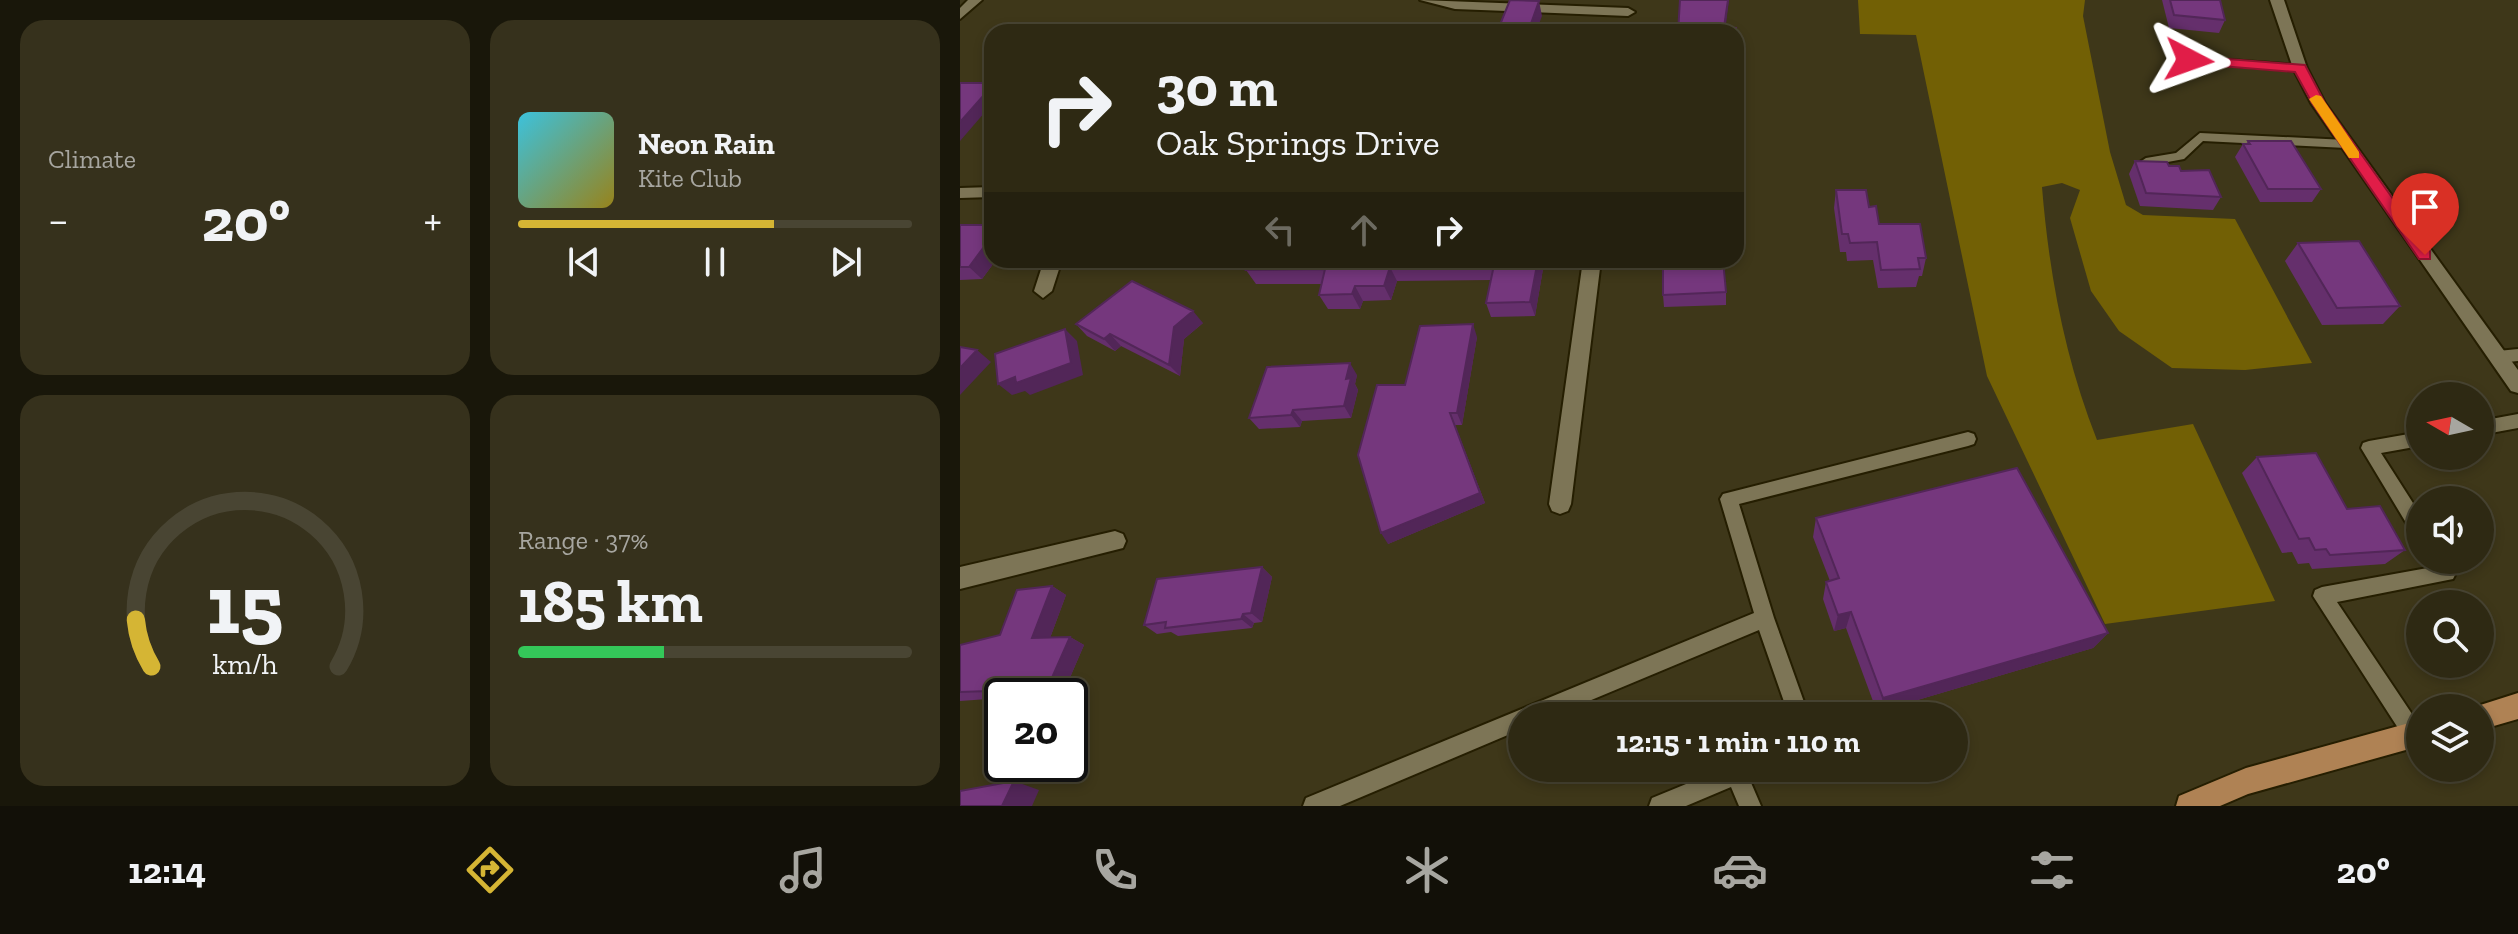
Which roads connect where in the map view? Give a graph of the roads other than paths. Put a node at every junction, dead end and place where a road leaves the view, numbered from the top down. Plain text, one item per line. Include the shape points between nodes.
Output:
1 (975, 0) edge
2 (1427, 0) edge
3 (2277, 0) edge
4 (1630, 6) edge
5 (960, 15) edge
6 (2189, 60) dead end
7 (2300, 68) junction
8 (2346, 144) junction
9 (2146, 162) edge
10 (984, 192) edge
11 (960, 193) edge
12 (1050, 268) edge
13 (1591, 268) edge
14 (1043, 291) dead end
15 (2518, 355) edge
16 (2498, 357) junction
17 (2518, 385) edge
18 (2518, 421) edge
19 (2494, 425) edge
20 (1968, 439) dead end
21 (2406, 441) edge
22 (1560, 504) dead end
23 (2406, 507) edge
24 (1115, 541) dead end
25 (2442, 574) edge
26 (960, 578) edge
27 (1765, 618) junction
28 (1563, 702) edge
29 (1794, 702) edge
30 (2518, 706) edge
31 (2494, 713) edge
32 (2406, 718) edge
33 (1508, 725) edge
34 (2406, 737) edge
35 (1716, 782) edge
36 (1744, 782) edge
37 (1314, 806) edge
38 (1660, 806) edge
39 (1750, 806) edge
40 (2189, 806) edge

1 - 5 street
2 - 4 street via 1455,5
3 - 7 street
6 - 7 lane
7 - 8 street
8 - 9 lane via 2200,137 2180,156
8 - 16 street
10 - 11 street
12 - 14 street
13 - 22 street
15 - 16 lane
16 - 17 street
18 - 19 lane
20 - 27 lane via 1729,499
21 - 23 lane via 2369,448
24 - 26 street
25 - 32 lane via 2322,596
27 - 28 lane
27 - 29 lane
30 - 31 main road
33 - 37 lane
34 - 40 main road via 2246,781
35 - 38 lane
36 - 39 lane

